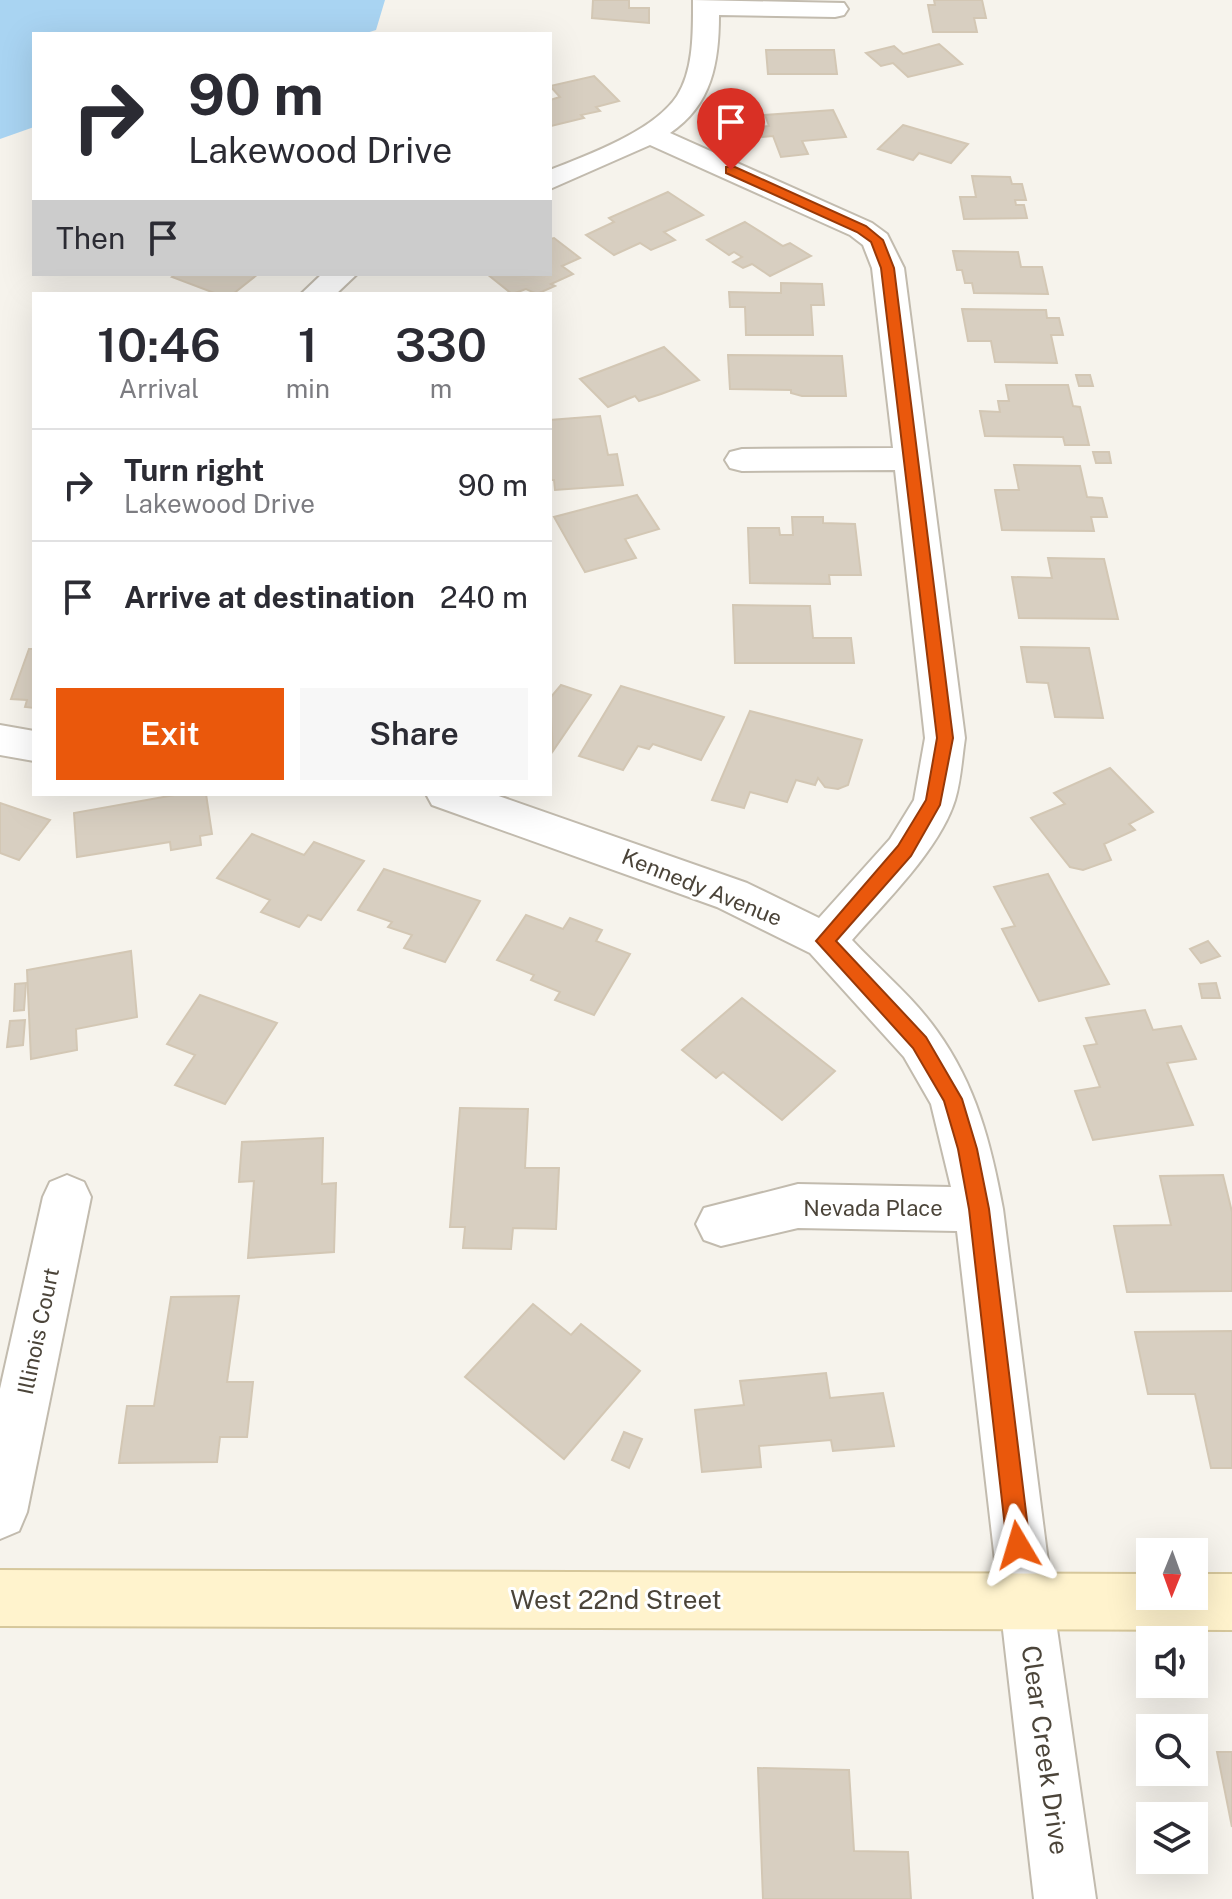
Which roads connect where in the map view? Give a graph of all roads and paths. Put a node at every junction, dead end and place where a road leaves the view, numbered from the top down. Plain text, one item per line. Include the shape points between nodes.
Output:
1 (706, 4) edge
2 (835, 9) dead end
3 (649, 134) junction
4 (552, 179) edge
5 (339, 276) edge
6 (319, 292) edge
7 (911, 459) junction
8 (742, 460) dead end
9 (0, 740) edge
10 (32, 746) edge
11 (453, 796) edge
12 (825, 941) junction
13 (67, 1197) dead end
14 (979, 1209) junction
15 (721, 1224) dead end
16 (0, 1512) edge
17 (0, 1598) edge
18 (1025, 1601) junction
19 (1232, 1602) edge
20 (1065, 1899) edge

1 - 2 street
1 - 3 street via 701,65 691,97
3 - 4 street
3 - 7 street via 839,218 876,240 888,268
5 - 6 street
7 - 8 street
7 - 12 street via 945,738 940,781 905,851
9 - 10 street
11 - 12 street, Kennedy Avenue via 732,895
12 - 14 street, Kennedy Avenue via 920,1043 953,1099
13 - 16 street, Illinois Court
14 - 15 street, Nevada Place via 798,1206
14 - 18 street, Kennedy Avenue
17 - 18 street, West 22nd Street
18 - 19 street, West 22nd Street
18 - 20 street, Clear Creek Drive

